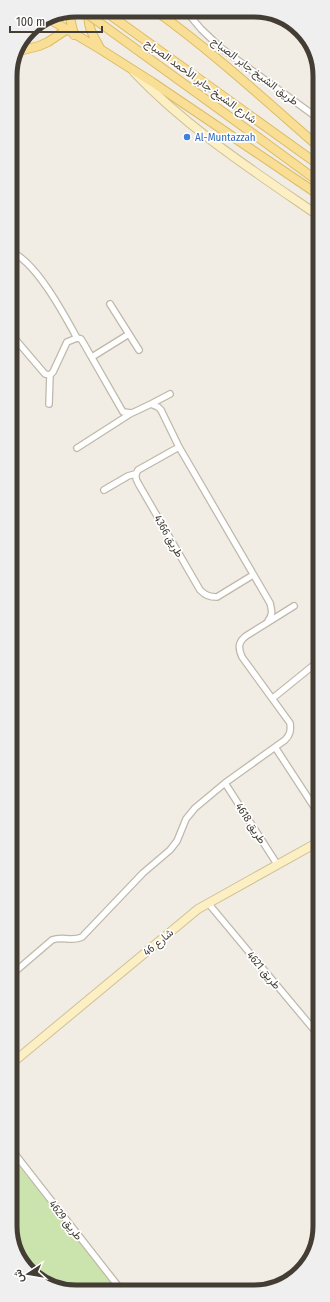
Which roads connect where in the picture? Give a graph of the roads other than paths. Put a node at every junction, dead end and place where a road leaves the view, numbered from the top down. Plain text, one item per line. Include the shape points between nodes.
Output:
1 (89, 17) edge
2 (92, 17) edge
3 (113, 17) edge
4 (164, 17) edge
5 (172, 17) edge
6 (191, 17) edge
7 (193, 17) edge
8 (70, 18) edge
9 (194, 20) junction
10 (54, 22) edge
11 (66, 30) junction
12 (74, 35) junction
13 (100, 49) junction
14 (23, 51) edge
15 (216, 59) junction
16 (132, 70) junction
17 (313, 115) edge
18 (313, 142) edge
19 (313, 162) edge
20 (313, 178) edge
21 (313, 191) edge
22 (313, 211) edge
23 (17, 255) edge
24 (110, 304) dead end
25 (129, 334) junction
26 (77, 338) junction
27 (17, 341) edge
28 (139, 350) dead end
29 (92, 357) junction
30 (50, 375) junction
31 (170, 394) dead end
32 (49, 404) dead end
33 (151, 404) junction
34 (132, 413) junction
35 (179, 447) junction
36 (77, 448) dead end
37 (135, 474) junction
38 (104, 490) dead end
39 (253, 575) junction
40 (294, 606) dead end
41 (266, 623) junction
42 (313, 666) edge
43 (273, 698) junction
44 (275, 747) junction
45 (225, 783) junction
46 (313, 805) edge
47 (313, 845) edge
48 (277, 864) junction
49 (208, 903) junction
50 (17, 970) edge
51 (313, 1029) edge
52 (17, 1058) edge
53 (17, 1157) edge
54 (117, 1285) edge

1 - 13 main road via 90,30
2 - 20 main road, شارع الشيخ جابر الأحمد الصباح, bridge
3 - 19 main road, شارع الشيخ جابر الأحمد الصباح
4 - 15 main road
5 - 15 main road
6 - 9 street, طريق الشيخ جابر الصباح
7 - 9 street, طريق الشيخ جابر الصباح
8 - 12 main road
9 - 17 street, طريق الشيخ جابر الصباح via 221,48
10 - 11 main road
11 - 12 main road
11 - 14 main road via 40,46
12 - 13 main road
13 - 16 main road
15 - 18 main road
16 - 21 main road
16 - 22 street via 148,87 213,142
23 - 26 street via 23,258 45,284
24 - 25 street
25 - 28 street
25 - 29 street
26 - 29 street via 81,339
26 - 30 street via 68,342
27 - 30 street via 45,374
29 - 34 street via 123,412
30 - 32 street
31 - 33 street
33 - 34 street
33 - 35 street via 161,410
34 - 36 street
35 - 37 street
35 - 39 street
37 - 38 street
37 - 39 street, طريق 4366 via 204,594 210,597 217,596
39 - 41 street via 270,603 271,616
40 - 41 street
41 - 43 street via 241,640 239,646 242,657
42 - 43 street
43 - 44 street via 290,723 291,730 289,736
44 - 45 street
44 - 46 street
45 - 48 street, طريق 4618
45 - 50 street via 195,808 186,819 170,850 143,873 84,935 76,939 52,940
47 - 48 street, شارع 46
48 - 49 street, شارع 46
49 - 51 street, طريق 4621
49 - 52 street, شارع 46 via 175,927
53 - 54 street, طريق 4629

